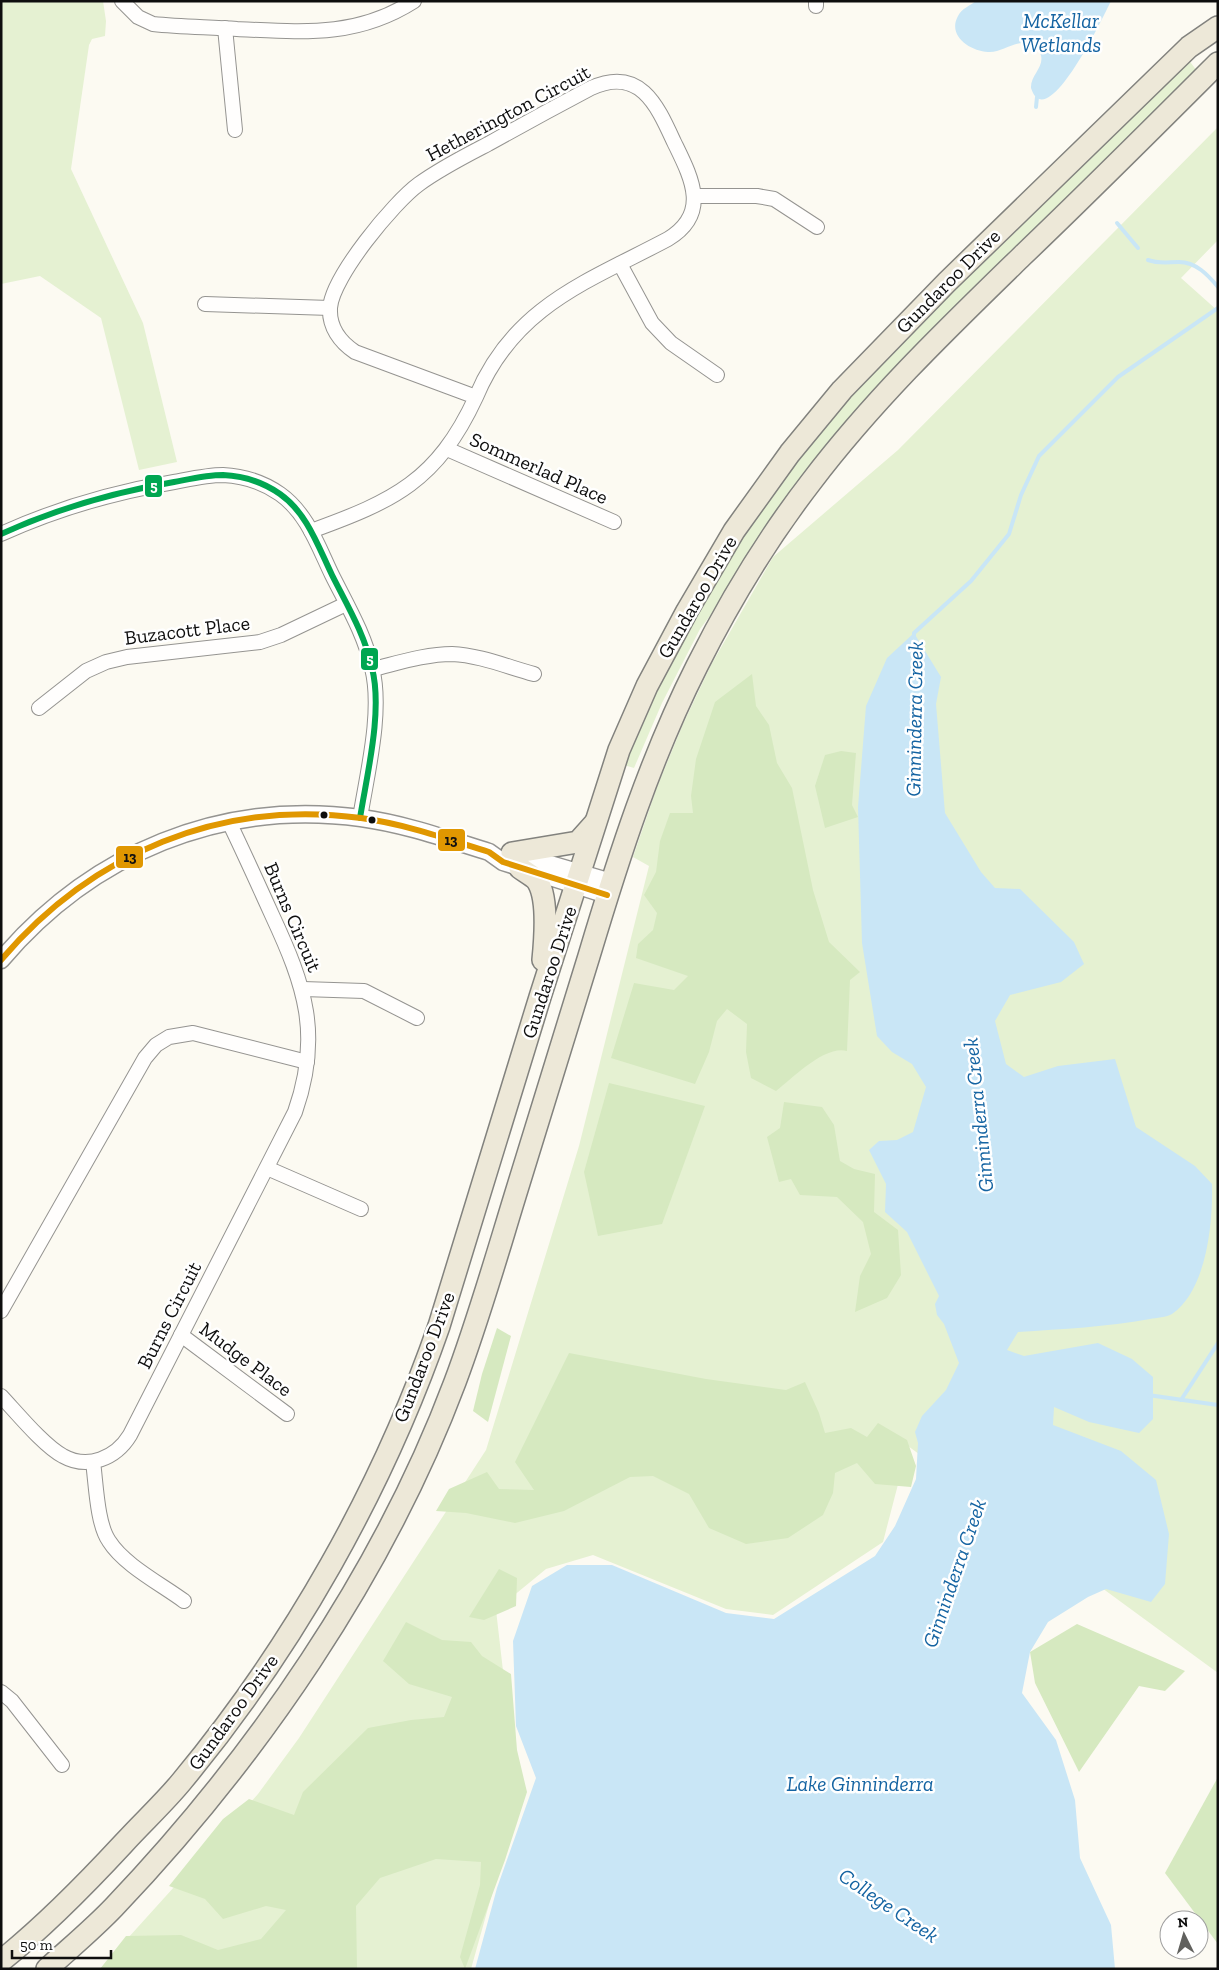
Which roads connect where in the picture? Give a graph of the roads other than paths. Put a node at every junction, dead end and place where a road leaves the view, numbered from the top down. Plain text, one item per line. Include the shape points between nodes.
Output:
1 (122, 1) edge
2 (414, 1) edge
3 (1218, 27) edge
4 (225, 28) junction
5 (1218, 63) edge
6 (235, 130) dead end
7 (695, 196) junction
8 (817, 227) dead end
9 (620, 264) junction
10 (205, 304) dead end
11 (330, 308) junction
12 (718, 375) dead end
13 (476, 397) junction
14 (447, 449) junction
15 (614, 522) dead end
16 (312, 531) junction
17 (1, 534) edge
18 (346, 604) junction
19 (373, 669) junction
20 (534, 674) dead end
21 (39, 708) dead end
22 (360, 818) junction
23 (229, 822) junction
24 (596, 822) junction
25 (516, 860) junction
26 (578, 879) junction
27 (609, 888) junction
28 (1, 960) edge
29 (303, 989) junction
30 (540, 997) junction
31 (417, 1018) dead end
32 (308, 1062) junction
33 (267, 1168) junction
34 (361, 1209) dead end
35 (1, 1311) edge
36 (181, 1335) junction
37 (1, 1396) edge
38 (287, 1414) dead end
39 (93, 1462) junction
40 (184, 1601) dead end
41 (1, 1692) edge
42 (62, 1765) dead end
43 (1, 1961) edge
44 (47, 1969) edge

1 - 4 street via 138,17 153,24
2 - 4 street via 376,20 330,31
3 - 24 main road, Gundaroo Drive via 1188,47 900,328 842,390 790,453 734,531 646,686 619,750
4 - 6 street
5 - 27 main road, Gundaroo Drive via 909,367 808,485 754,562 695,670 649,770
7 - 8 street via 774,199
7 - 9 street, Hetherington Circuit via 686,225 675,235
7 - 11 street, Hetherington Circuit via 690,174 650,96 622,82 599,84 444,167 414,188 388,214 339,280
9 - 12 street via 652,323 671,343
9 - 13 street, Hetherington Circuit via 555,299 530,319 498,354
10 - 11 street
11 - 13 street via 338,336 355,352
13 - 14 street, Hetherington Circuit
14 - 15 street, Sommerlad Place
14 - 16 street, Hetherington Circuit via 426,472 388,500
16 - 17 street via 298,511 275,491 247,479 223,476 159,484 92,500
16 - 18 street
18 - 19 street
18 - 21 street, Buzacott Place via 260,642 106,662 86,671
19 - 20 street via 453,654
19 - 22 street via 376,707
22 - 23 street via 295,814
22 - 25 street via 423,832 489,852 503,862
23 - 28 street via 161,842 101,872 64,898
23 - 29 street, Burns Circuit
24 - 25 main road via 578,842
24 - 26 main road, Gundaroo Drive
25 - 26 street
25 - 30 main road via 538,882 542,896 546,934
26 - 27 street
26 - 30 main road, Gundaroo Drive
27 - 44 main road, Gundaroo Drive via 455,1383 406,1492 352,1594 288,1695 249,1748 190,1823 111,1910
29 - 31 street via 364,991
29 - 32 street, Burns Circuit via 309,1033
30 - 43 main road, Gundaroo Drive via 425,1366 370,1491 321,1582 276,1653 181,1781 95,1874
32 - 33 street, Burns Circuit via 295,1112
32 - 35 street via 193,1033 169,1037 156,1046 145,1058
33 - 34 street
33 - 36 street, Burns Circuit
36 - 38 street, Mudge Place
36 - 39 street, Burns Circuit via 126,1442 108,1457
37 - 39 street via 57,1452 70,1460
39 - 40 street via 108,1540 122,1556
41 - 42 street via 12,1701

